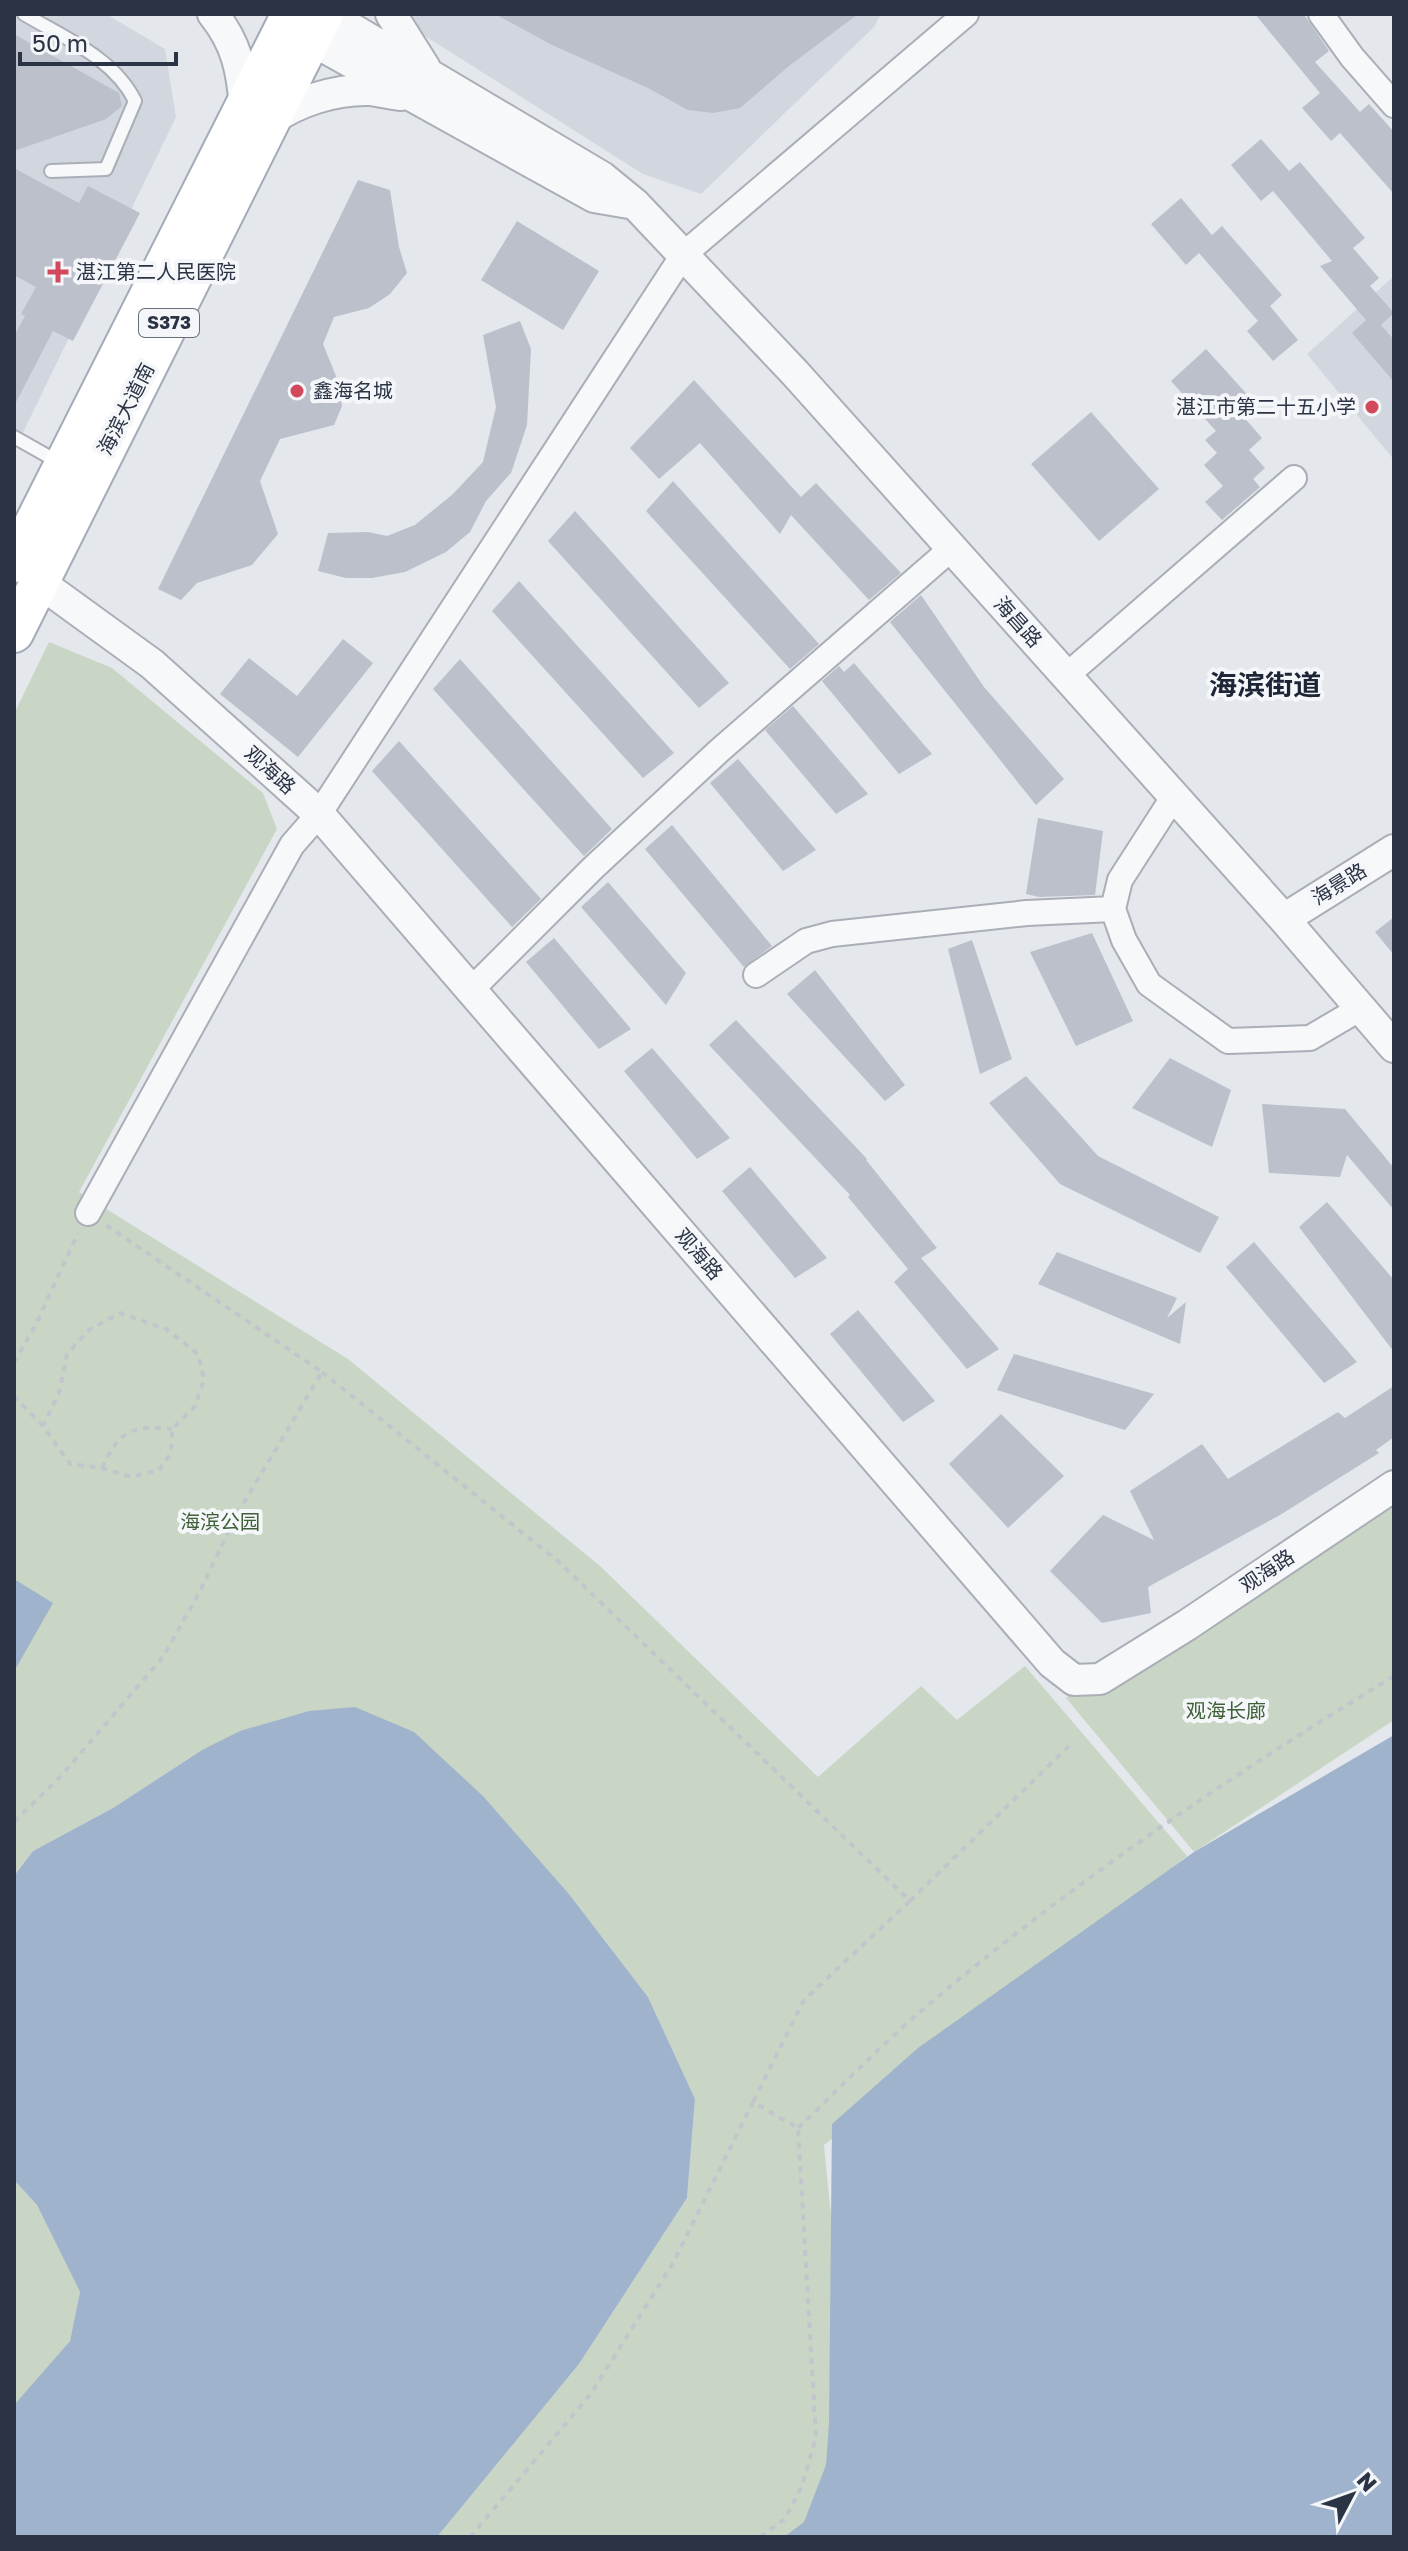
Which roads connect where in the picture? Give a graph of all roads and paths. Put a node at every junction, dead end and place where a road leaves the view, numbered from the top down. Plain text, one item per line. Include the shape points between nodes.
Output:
1 (24, 14) edge
2 (213, 14) edge
3 (391, 14) edge
4 (966, 14) edge
5 (1321, 14) edge
6 (300, 25) edge
7 (423, 87) junction
8 (1394, 105) edge
9 (258, 114) junction
10 (51, 171) dead end
11 (683, 255) junction
12 (14, 437) edge
13 (64, 465) junction
14 (1294, 478) dead end
15 (952, 548) junction
16 (27, 573) edge
17 (14, 633) edge
18 (1066, 676) junction
19 (1174, 796) junction
20 (319, 814) junction
21 (1394, 850) edge
22 (1113, 909) junction
23 (1284, 919) junction
24 (756, 975) dead end
25 (471, 990) junction
26 (1360, 1008) junction
27 (1394, 1047) edge
28 (88, 1213) junction
29 (14, 1363) edge
30 (322, 1372) junction
31 (14, 1396) edge
32 (43, 1426) junction
33 (172, 1429) junction
34 (102, 1468) junction
35 (1394, 1486) edge
36 (1394, 1676) edge
37 (1072, 1743) dead end
38 (14, 1822) edge
39 (910, 1901) junction
40 (753, 2102) junction
41 (798, 2128) junction
42 (470, 2537) edge
43 (760, 2537) edge

1 - 10 lane via 106,63 135,101 106,169
2 - 9 street via 234,45
3 - 7 street
4 - 11 street
5 - 8 street
6 - 7 street, 海昌路
6 - 9 main road, 海滨大道南 / S373
7 - 9 street via 336,94
7 - 11 street, 海昌路 via 602,177
9 - 13 main road, 海滨大道南 / S373
9 - 16 main road, 海滨大道南 / S373
11 - 15 street, 海昌路
11 - 20 street
12 - 13 lane
13 - 16 main road, 海滨大道南 / S373
14 - 18 street
15 - 18 street, 海昌路
15 - 25 street via 708,760
16 - 17 main road, 海滨大道南 / S373
16 - 20 street, 观海路 via 152,664
18 - 19 street, 海昌路
19 - 22 street via 1120,880
19 - 23 street, 海昌路
20 - 25 street, 观海路
20 - 28 street via 292,845
21 - 23 street, 海景路
22 - 24 street via 832,934 806,941
22 - 26 street via 1149,984 1228,1041 1310,1038
23 - 26 street, 海昌路
25 - 35 street, 观海路 via 1052,1663 1074,1680 1100,1679
26 - 27 street, 海昌路
28 - 29 path
28 - 30 path
30 - 38 path via 236,1516 163,1657
30 - 39 path via 559,1562
31 - 32 path
32 - 33 path via 59,1393 67,1354 89,1330 120,1313 166,1329 198,1354 204,1379 195,1406
32 - 34 path via 70,1464
33 - 34 path via 132,1430 113,1444
33 - 34 path via 171,1453 159,1470 131,1477
36 - 41 path via 1204,1796 1068,1894 926,2007
37 - 39 path
39 - 40 path via 804,2000
40 - 41 path
40 - 42 path via 672,2265 590,2395
41 - 43 path via 816,2437 802,2486 785,2519

